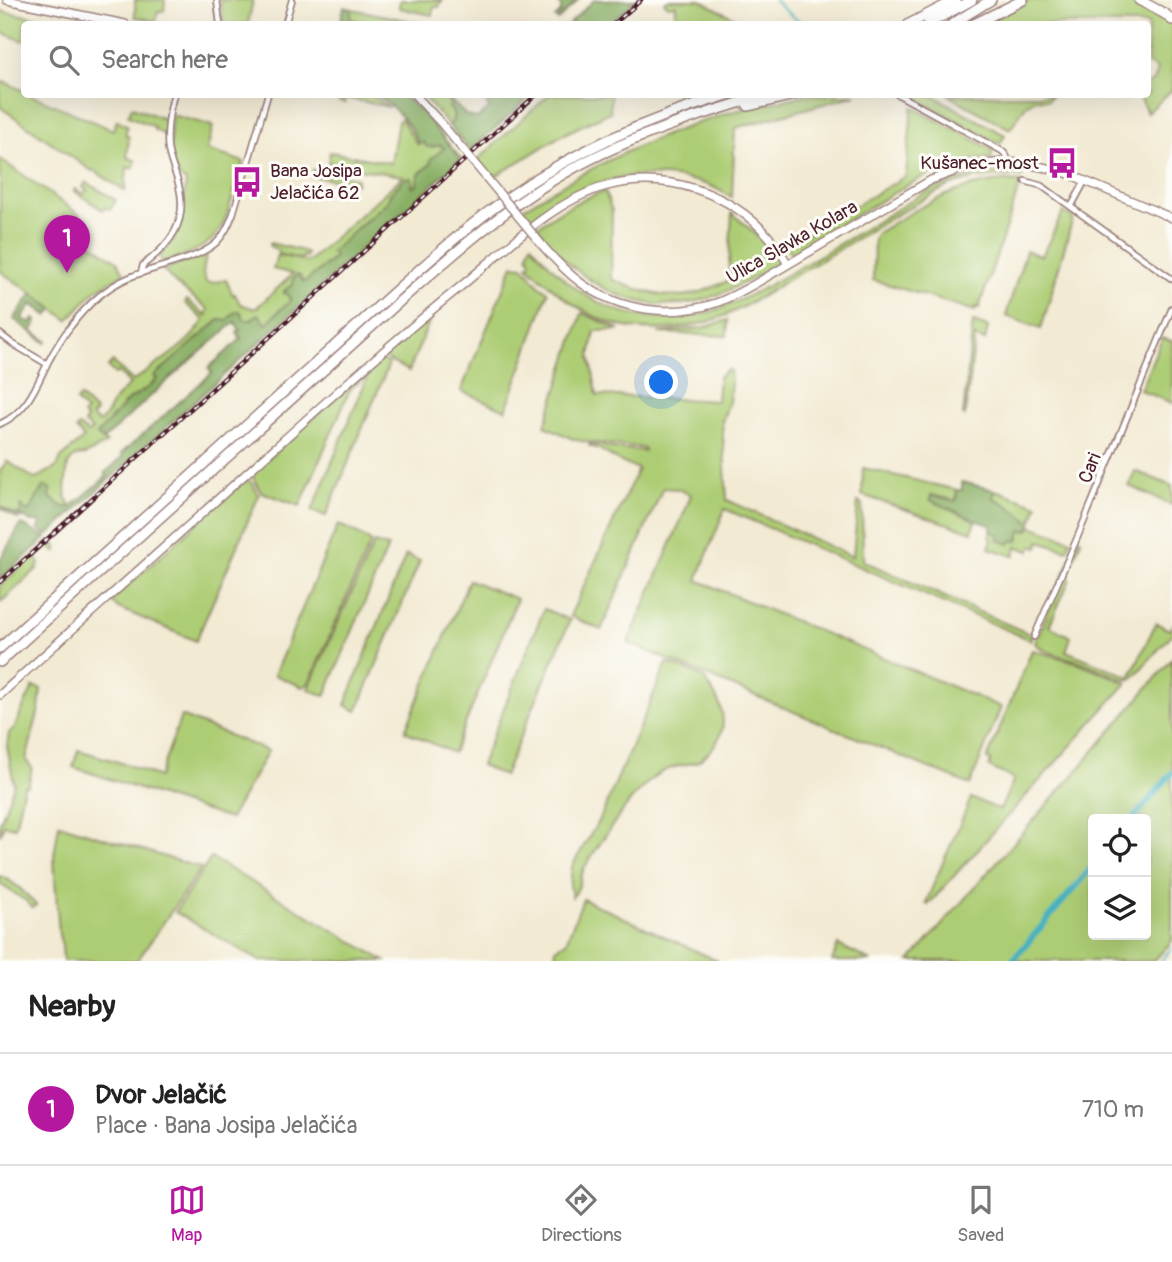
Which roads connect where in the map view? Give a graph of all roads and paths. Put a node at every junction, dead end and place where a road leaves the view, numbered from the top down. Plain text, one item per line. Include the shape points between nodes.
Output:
1 (7, 0) edge
2 (217, 0) edge
3 (292, 0) edge
4 (956, 0) edge
5 (972, 0) edge
6 (992, 0) edge
7 (1008, 0) edge
8 (1023, 0) edge
9 (1139, 0) edge
10 (1172, 20) edge
11 (110, 21) edge
12 (220, 21) edge
13 (286, 21) edge
14 (915, 21) edge
15 (934, 21) edge
16 (957, 21) edge
17 (972, 21) edge
18 (980, 21) edge
19 (173, 98) edge
20 (267, 98) edge
21 (418, 98) edge
22 (719, 98) edge
23 (755, 98) edge
24 (781, 98) edge
25 (905, 98) edge
26 (719, 109) junction
27 (1009, 163) junction
28 (1025, 181) dead end
29 (1085, 181) junction
30 (1072, 207) junction
31 (1172, 218) edge
32 (789, 264) junction
33 (141, 273) junction
34 (1172, 279) edge
35 (1172, 309) edge
36 (0, 334) edge
37 (47, 364) junction
38 (0, 424) edge
39 (1034, 638) dead end
40 (0, 648) edge
41 (0, 662) edge
42 (0, 695) edge

1 - 11 main road
2 - 12 street
3 - 13 street
4 - 14 highway
5 - 15 highway
6 - 16 highway
7 - 17 highway
8 - 18 highway
9 - 10 highway
19 - 33 street via 168,144 181,196 180,215 169,243 142,265
20 - 33 street via 222,237 210,248
21 - 32 main road, Ulica Slavka Kolara, bridge via 542,245 593,291 628,305 688,309 716,303
22 - 40 highway via 594,146 529,183 468,228
23 - 26 highway
24 - 26 highway
25 - 27 street via 1002,151
26 - 41 highway via 601,154 555,179 481,231
27 - 29 main road, Ulica Slavka Kolara via 1043,166
27 - 32 main road, Ulica Slavka Kolara via 982,164 931,180
28 - 30 street via 1042,186
29 - 30 street
29 - 31 main road, Ulica Slavka Kolara
30 - 34 street
32 - 42 main road via 743,212 690,187 635,182 576,198 536,225 379,354
33 - 37 street via 98,296 69,327
35 - 39 street, Cari
36 - 37 street
37 - 38 street via 28,402

